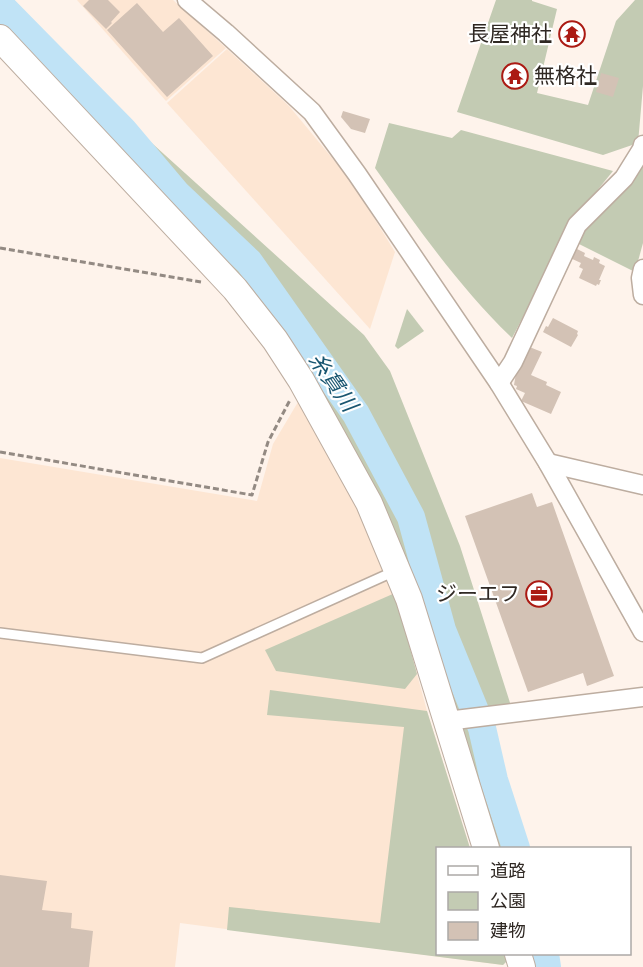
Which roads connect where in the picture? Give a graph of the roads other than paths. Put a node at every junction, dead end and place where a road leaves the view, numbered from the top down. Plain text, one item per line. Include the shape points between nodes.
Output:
1 (187, 0) edge
2 (0, 38) edge
3 (643, 146) edge
4 (643, 270) edge
5 (643, 295) edge
6 (499, 383) junction
7 (548, 463) junction
8 (643, 485) edge
9 (398, 570) junction
10 (643, 632) edge
11 (0, 633) edge
12 (643, 697) edge
13 (456, 720) junction
14 (486, 847) edge

1 - 6 street via 312,112
2 - 9 street via 235,289 275,340 369,503
3 - 6 street via 624,178 577,225 513,362
4 - 5 street
6 - 7 street
7 - 8 street
7 - 10 street
9 - 11 lane via 202,658
9 - 13 street
12 - 13 street
13 - 14 street

